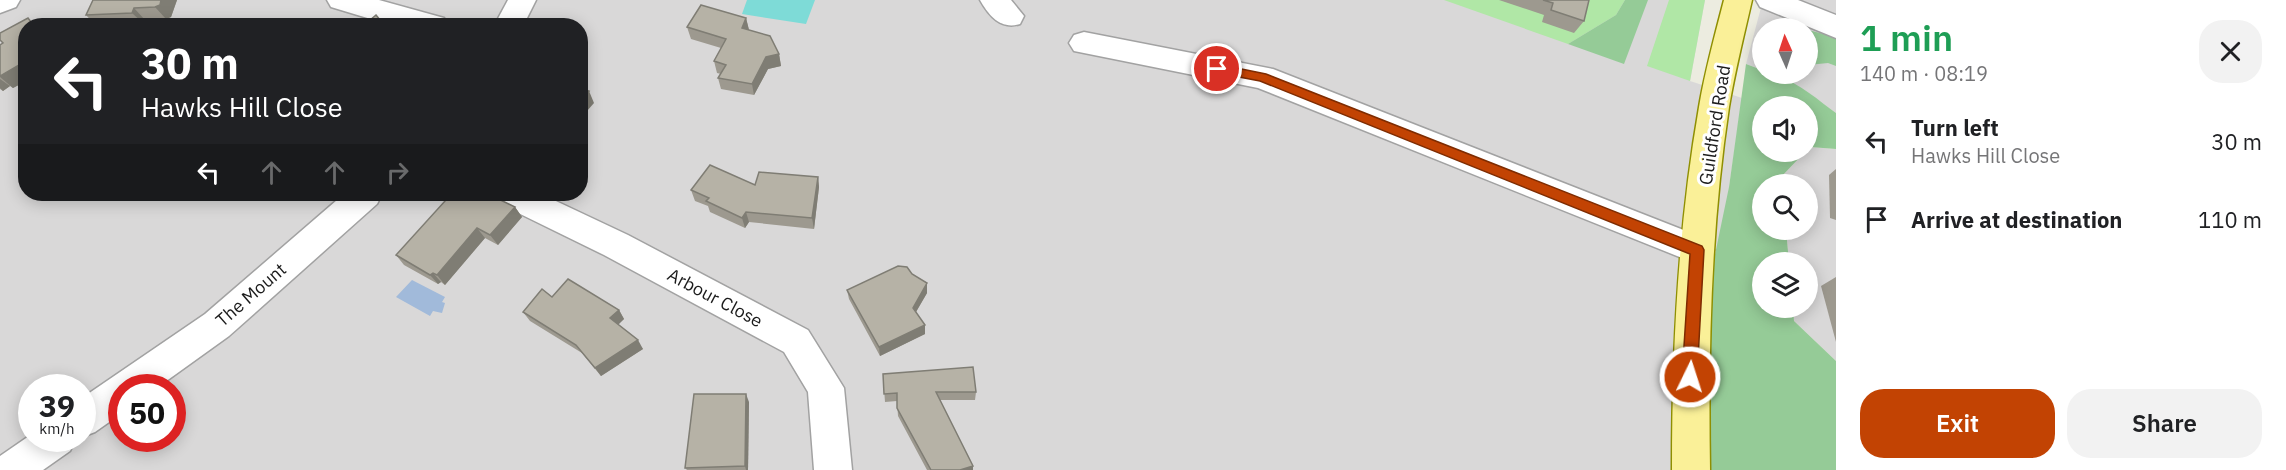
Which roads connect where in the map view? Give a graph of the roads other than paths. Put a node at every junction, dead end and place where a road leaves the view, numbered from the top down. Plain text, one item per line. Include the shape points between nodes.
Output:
1 (6, 0) edge
2 (341, 0) edge
3 (522, 0) edge
4 (1738, 0) edge
5 (1770, 0) edge
6 (0, 3) edge
7 (405, 18) edge
8 (512, 18) edge
9 (1836, 27) edge
10 (1084, 43) dead end
11 (358, 201) edge
12 (525, 201) edge
13 (1697, 250) junction
14 (147, 374) edge
15 (37, 452) edge
16 (12, 470) edge
17 (833, 470) edge
18 (1691, 470) edge

1 - 6 street
2 - 7 street
3 - 8 street
4 - 13 main road, Guildford Road via 1714,106
5 - 9 street
10 - 13 street via 1262,77
11 - 14 street, The Mount via 217,325
12 - 17 street, Arbour Close via 796,341 826,388
13 - 18 main road, Guildford Road via 1690,377
15 - 16 street

